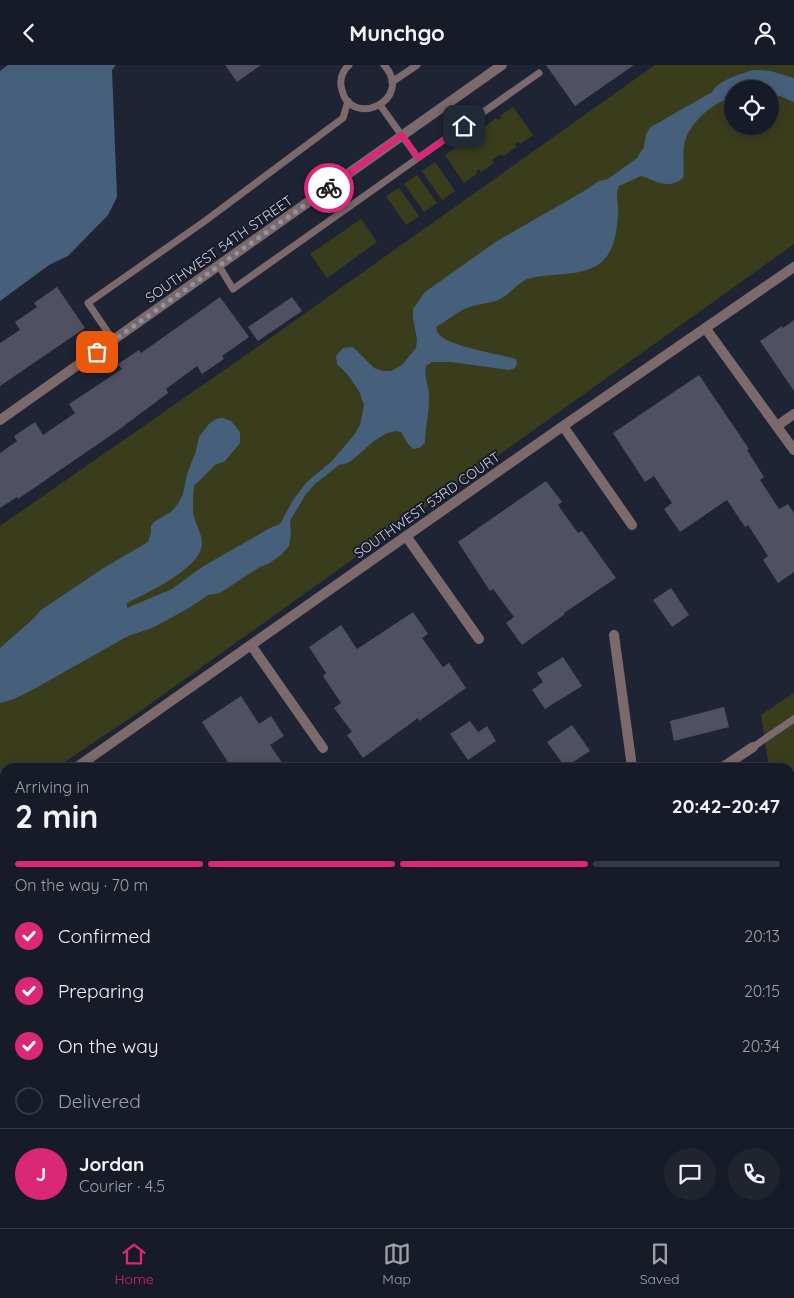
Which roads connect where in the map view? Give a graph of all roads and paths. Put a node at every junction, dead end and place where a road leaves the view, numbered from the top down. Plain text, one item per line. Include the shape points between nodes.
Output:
1 (349, 65) edge
2 (384, 65) edge
3 (417, 65) edge
4 (501, 65) edge
5 (539, 73) dead end
6 (392, 82) junction
7 (348, 101) junction
8 (380, 105) junction
9 (402, 135) junction
10 (418, 158) junction
11 (218, 266) junction
12 (794, 267) edge
13 (706, 329) junction
14 (113, 340) junction
15 (794, 414) edge
16 (0, 420) edge
17 (562, 426) junction
18 (777, 426) junction
19 (794, 450) edge
20 (632, 525) dead end
21 (406, 536) junction
22 (614, 635) dead end
23 (479, 639) dead end
24 (251, 645) junction
25 (794, 719) edge
26 (753, 747) joint
27 (323, 748) dead end
28 (83, 763) edge
29 (631, 763) edge
30 (729, 763) edge

1 - 7 lane via 340,85
2 - 6 lane
3 - 6 lane
4 - 9 street, SOUTHWEST 54TH STREET
5 - 10 lane
6 - 8 lane via 389,95
7 - 8 lane via 363,109
7 - 14 lane via 343,118 88,303
8 - 9 lane
9 - 10 lane
9 - 11 street, SOUTHWEST 54TH STREET
10 - 11 lane via 233,289
11 - 14 street, SOUTHWEST 54TH STREET
12 - 13 street, SOUTHWEST 53RD COURT
13 - 17 street, SOUTHWEST 53RD COURT
13 - 18 street
14 - 16 street, SOUTHWEST 54TH STREET
15 - 18 street
17 - 20 street
17 - 21 street, SOUTHWEST 53RD COURT
18 - 19 street
21 - 23 street
21 - 24 street, SOUTHWEST 53RD COURT
22 - 29 street
24 - 27 street
24 - 28 street, SOUTHWEST 53RD COURT
25 - 26 lane
26 - 30 street

